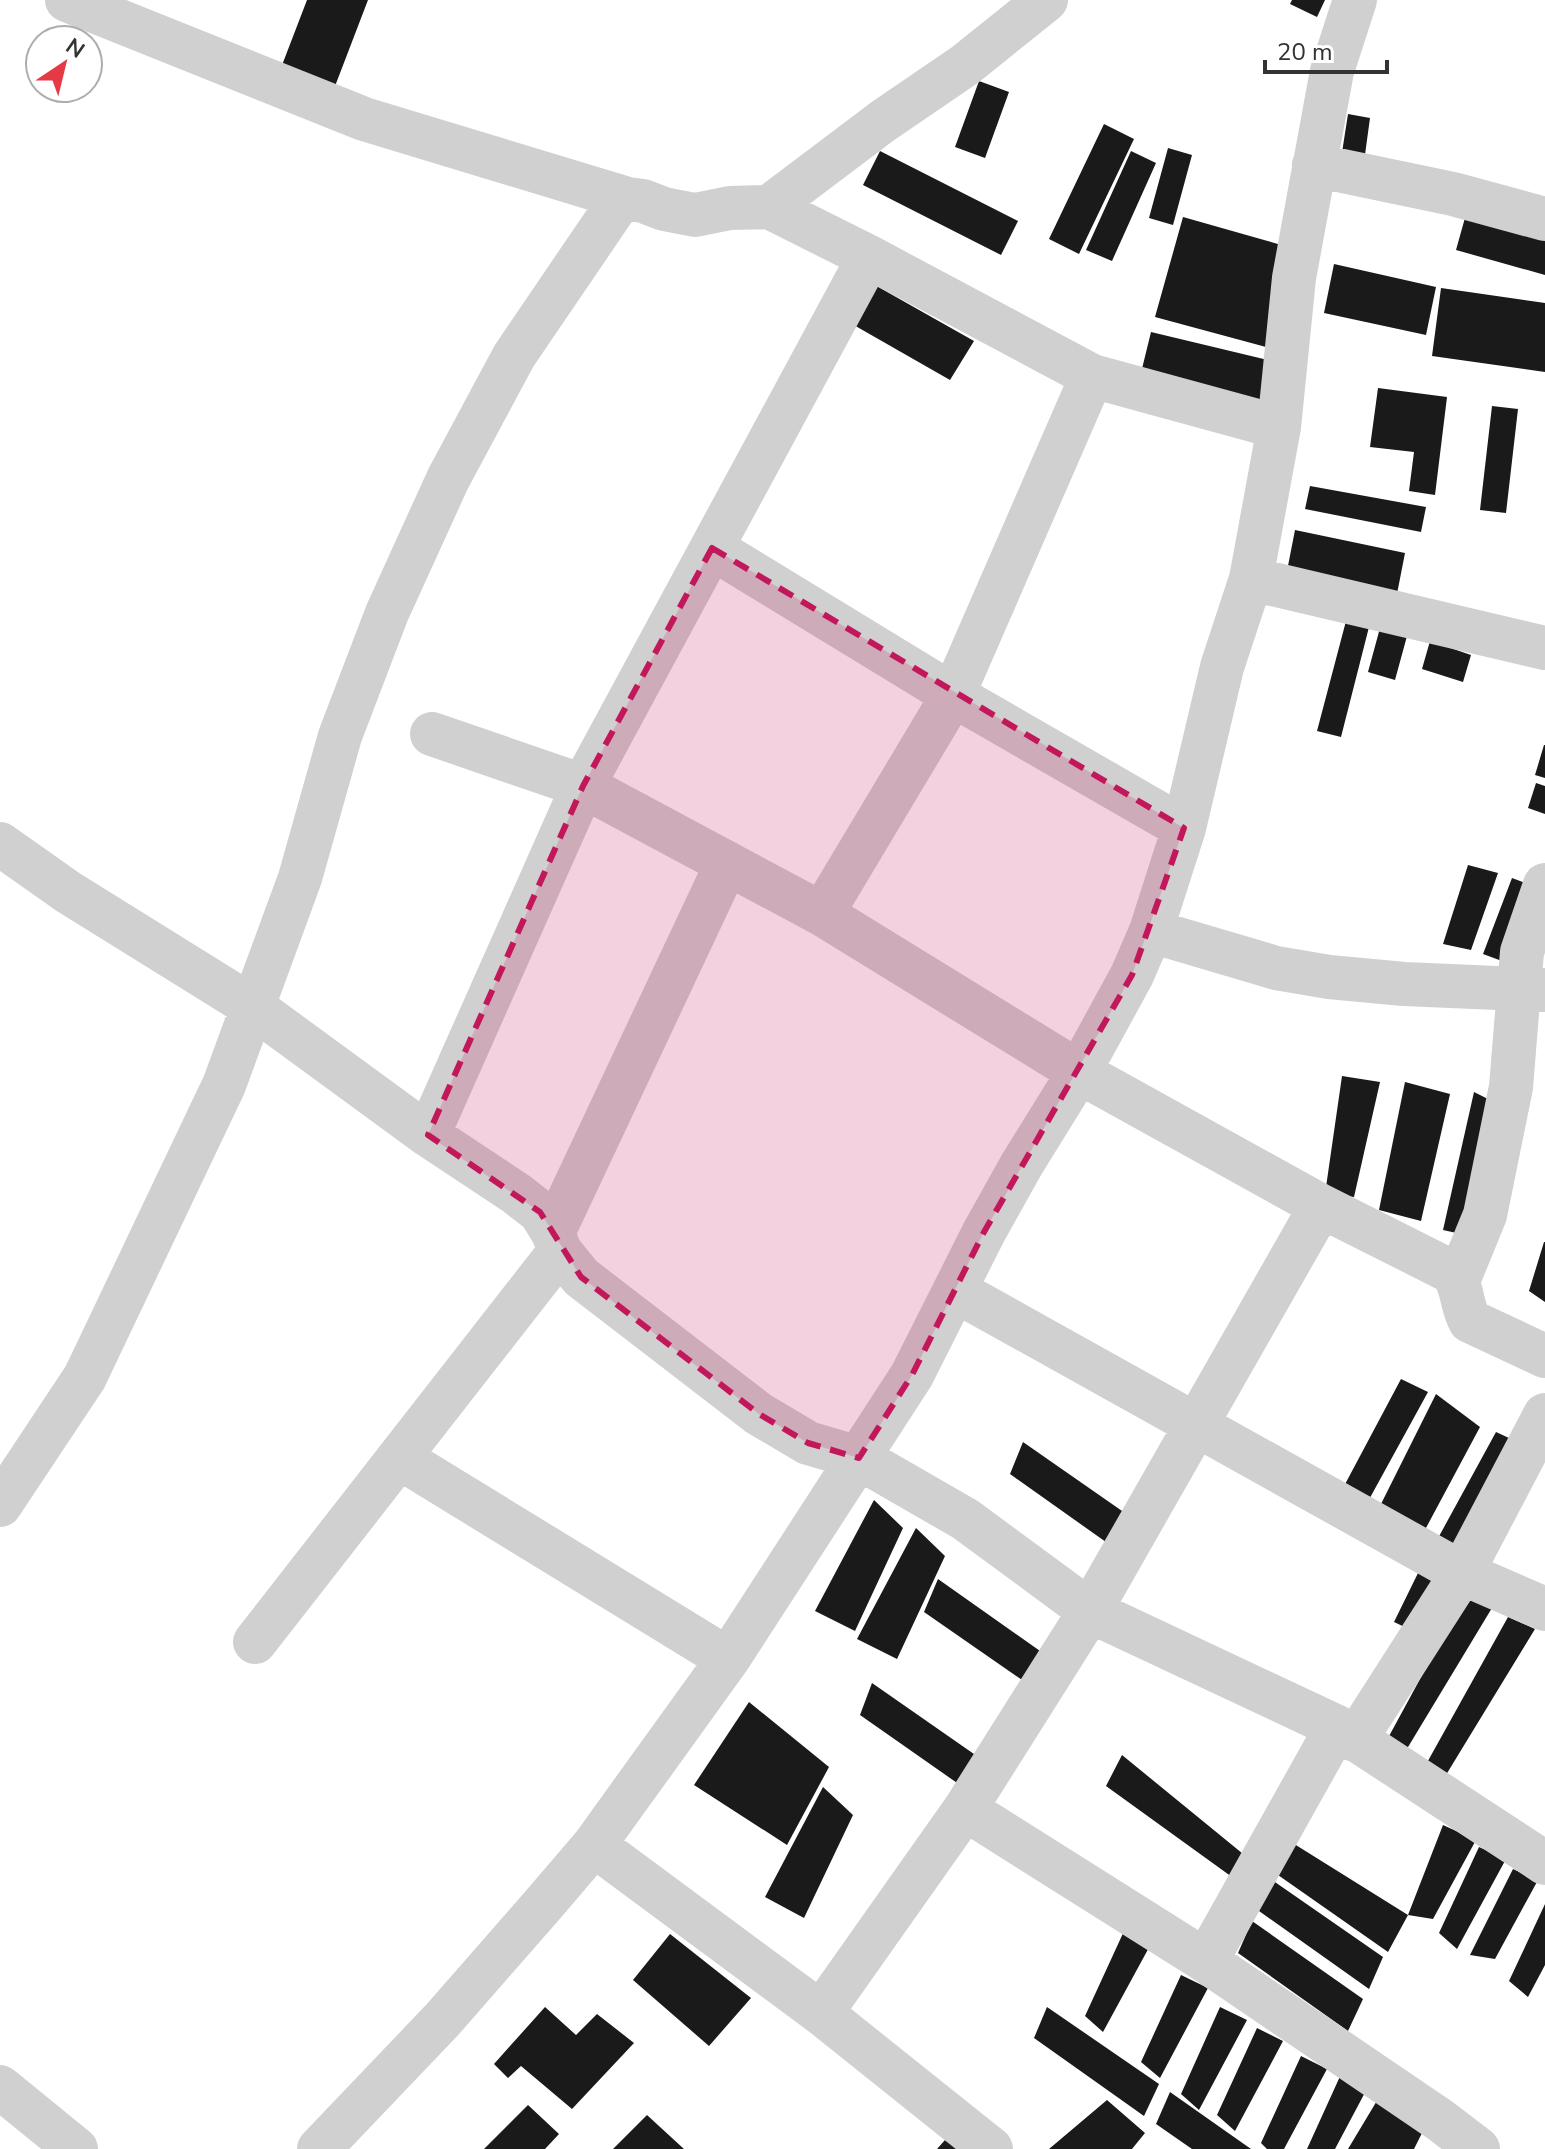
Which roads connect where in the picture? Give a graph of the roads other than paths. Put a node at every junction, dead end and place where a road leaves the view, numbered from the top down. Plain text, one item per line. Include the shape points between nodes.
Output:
1 (67, 0) edge
2 (1046, 0) edge
3 (1355, 0) edge
4 (1314, 165) junction
5 (628, 199) junction
6 (769, 207) junction
7 (1545, 219) edge
8 (869, 257) junction
9 (1092, 376) junction
10 (1279, 427) junction
11 (712, 548) junction
12 (1251, 579) junction
13 (1545, 648) edge
14 (953, 695) junction
15 (432, 734) dead end
16 (583, 786) junction
17 (1184, 828) junction
18 (0, 844) edge
19 (727, 863) junction
20 (1545, 885) edge
21 (822, 914) junction
22 (1151, 931) junction
23 (1532, 990) edge
24 (253, 1007) junction
25 (1079, 1072) junction
26 (428, 1135) junction
27 (1321, 1206) junction
28 (556, 1242) junction
29 (1458, 1281) junction
30 (956, 1291) junction
31 (1545, 1356) edge
32 (1545, 1415) edge
33 (1197, 1425) junction
34 (400, 1458) junction
35 (859, 1458) junction
36 (0, 1504) edge
37 (1462, 1573) junction
38 (1545, 1609) edge
39 (1090, 1611) junction
40 (255, 1642) dead end
41 (728, 1659) junction
42 (1346, 1734) junction
43 (965, 1809) junction
44 (594, 1845) junction
45 (1545, 1863) edge
46 (1206, 1961) junction
47 (821, 2013) junction
48 (0, 2087) edge
49 (76, 2149) edge
50 (319, 2149) edge
51 (991, 2149) edge
52 (1478, 2149) edge

1 - 5 street via 364,119
2 - 6 street
3 - 4 street via 1332,71
4 - 7 street
4 - 10 street via 1294,278
5 - 6 street via 695,215
5 - 24 street via 616,206 514,356 448,479 387,613 340,736 300,878
6 - 8 street
8 - 9 street
8 - 11 street
9 - 10 street
9 - 14 street
10 - 12 street
11 - 14 street
11 - 16 street
12 - 13 street
12 - 17 street via 1222,667
14 - 17 street
14 - 21 street
15 - 16 street
16 - 19 street
16 - 26 street
17 - 22 street
18 - 24 street
19 - 21 street
19 - 28 street
20 - 23 street via 1522,952
21 - 25 street
22 - 23 street via 1276,968 1329,977
22 - 25 street
23 - 29 street via 1485,1215
24 - 26 street
24 - 36 street via 224,1085 85,1377
25 - 27 street
25 - 30 street via 1022,1164
26 - 28 street via 540,1212
27 - 29 street via 1452,1272
27 - 33 street
28 - 34 street
28 - 35 street via 581,1277 759,1414 808,1443
29 - 31 street via 1470,1321
30 - 33 street
30 - 35 street via 912,1375
32 - 37 street
33 - 37 street
33 - 39 street
34 - 40 street
34 - 41 street
35 - 39 street via 965,1519
35 - 41 street
37 - 38 street
37 - 42 street
39 - 42 street
39 - 43 street
41 - 44 street
42 - 45 street
42 - 46 street
43 - 46 street
43 - 47 street
44 - 47 street
44 - 50 street via 443,2019
46 - 52 street
47 - 51 street
48 - 49 street

